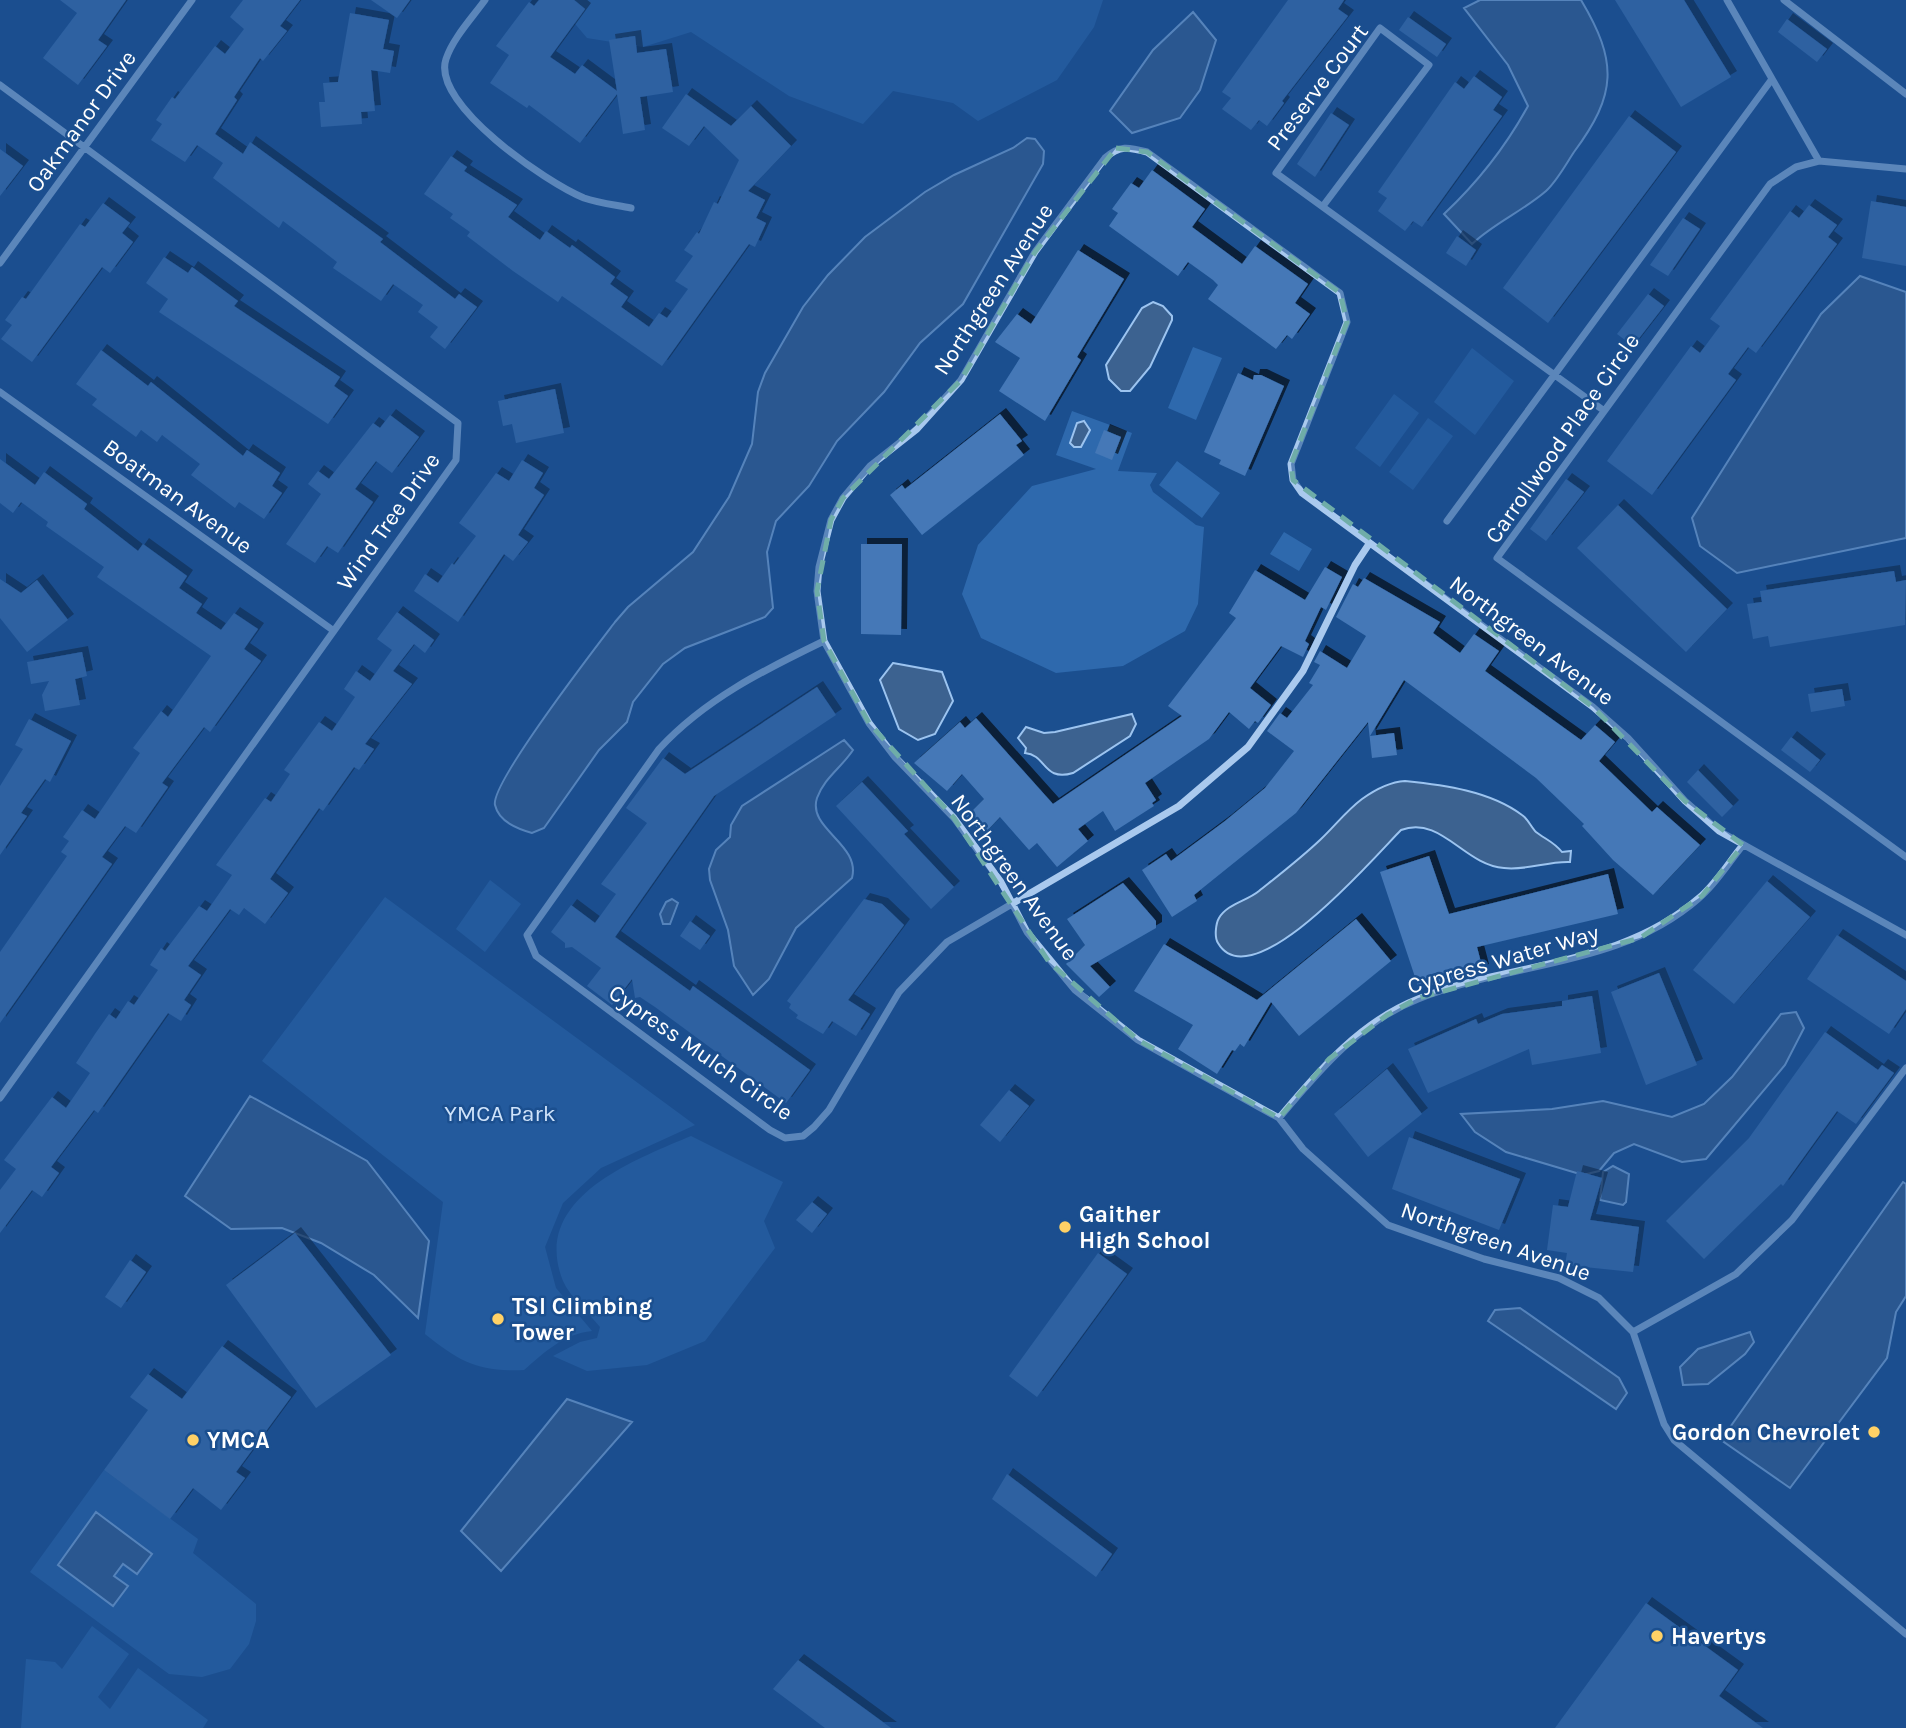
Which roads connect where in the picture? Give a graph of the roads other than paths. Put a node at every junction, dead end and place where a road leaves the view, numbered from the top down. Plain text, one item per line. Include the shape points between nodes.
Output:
1 (192, 0) edge
2 (485, 0) edge
3 (1727, 0) edge
4 (1784, 0) edge
5 (1772, 79) junction
6 (0, 85) edge
7 (1906, 94) edge
8 (86, 148) junction
9 (1819, 161) junction
10 (1906, 169) edge
11 (1323, 206) junction
12 (631, 208) dead end
13 (0, 263) edge
14 (1555, 375) junction
15 (0, 392) edge
16 (1603, 410) junction
17 (1447, 521) dead end
18 (1369, 544) junction
19 (334, 631) junction
20 (824, 641) junction
21 (1743, 845) junction
22 (1906, 857) edge
23 (1012, 901) junction
24 (1906, 935) edge
25 (1906, 1068) edge
26 (0, 1098) edge
27 (1279, 1118) junction
28 (1633, 1332) junction
29 (1906, 1634) edge

1 - 8 street, Oakmanor Drive
2 - 12 street via 445,60 447,86 464,112 516,156 583,197
3 - 5 street
4 - 7 street
5 - 9 street
5 - 14 street
6 - 8 street, Wind Tree Drive
8 - 13 street, Oakmanor Drive
8 - 19 street, Wind Tree Drive via 458,423 456,460
9 - 10 street, Carrollwood Place Circle
9 - 16 street, Carrollwood Place Circle via 1796,167 1770,184
11 - 11 street, Preserve Court via 1276,173 1380,28 1429,65
11 - 14 street, Preserve Court
14 - 16 street, Preserve Court
14 - 17 street
15 - 19 street, Boatman Avenue
16 - 22 street, Carrollwood Place Circle via 1497,558
18 - 20 street, Northgreen Avenue via 1302,493 1293,480 1291,464 1346,322 1340,293 1147,152 1127,146 1116,148 1105,158 1035,252 961,380 917,429 870,466 843,498 831,520 819,568 817,591
18 - 21 street, Northgreen Avenue via 1593,707 1685,801
18 - 23 street, Cypress Mulch Circle via 1303,671 1248,747 1179,806
19 - 26 street, Wind Tree Drive
20 - 23 street, Northgreen Avenue via 869,723 954,818
20 - 23 street, Cypress Mulch Circle via 743,681 668,740 530,926 527,934 536,956 770,1130 785,1138 803,1136 829,1110 899,992 920,967 947,942
21 - 24 street, Northgreen Avenue
21 - 27 street, Cypress Water Way via 1702,896 1640,938 1606,951 1418,999 1387,1015 1329,1059
23 - 27 street, Northgreen Avenue via 1049,962 1104,1015 1138,1040
25 - 28 street via 1792,1220 1737,1274
27 - 28 street, Northgreen Avenue via 1313,1158 1388,1225 1581,1287 1618,1314
28 - 29 street, Northgreen Avenue via 1664,1424 1674,1440

